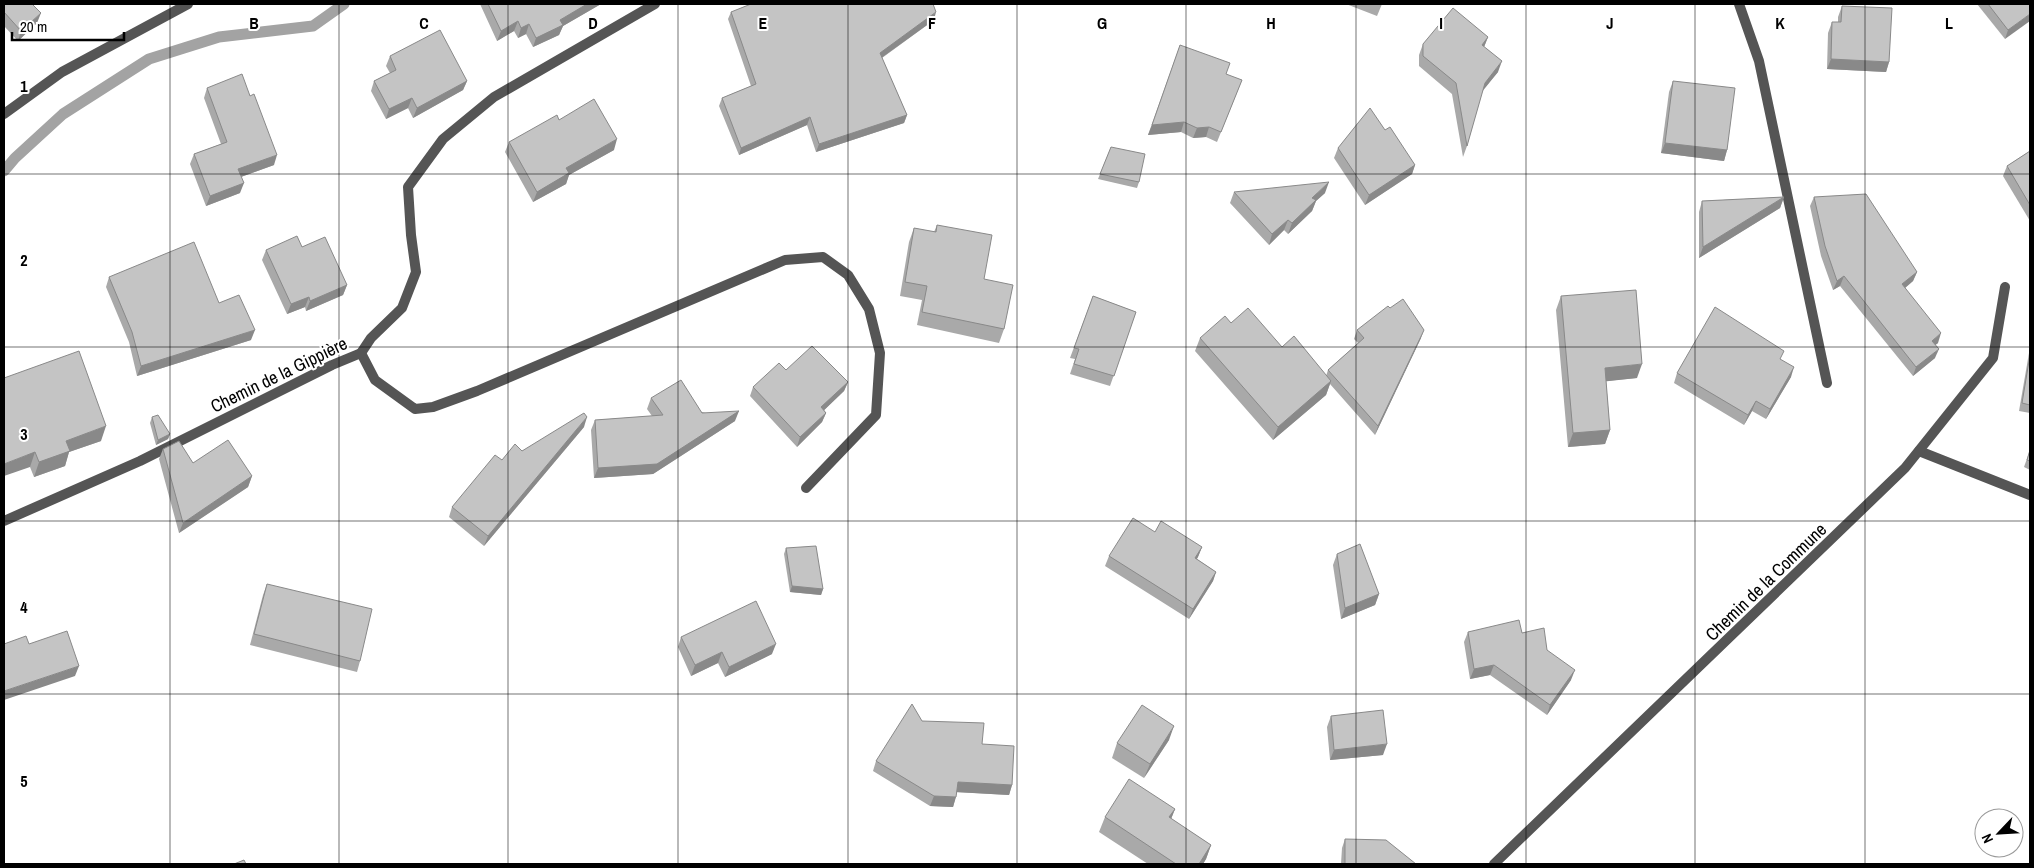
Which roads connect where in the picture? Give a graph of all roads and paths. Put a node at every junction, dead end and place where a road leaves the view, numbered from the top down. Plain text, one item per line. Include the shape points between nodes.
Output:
1 (188, 4) edge
2 (655, 4) edge
3 (1738, 4) edge
4 (4, 114) edge
5 (2005, 287) dead end
6 (361, 353) junction
7 (1827, 383) dead end
8 (1919, 451) junction
9 (806, 488) dead end
10 (2030, 495) edge
11 (4, 521) edge
12 (1494, 864) edge

1 - 4 street via 62,72
2 - 6 street, Chemin de la Gippière via 494,97 443,139 408,187 416,272 402,308 371,338
3 - 7 street via 1759,61
5 - 8 street, Chemin de la Commune via 1993,358
6 - 9 street via 375,380 415,409 433,407 785,260 823,257 848,275 869,310 880,353 876,416
6 - 11 street, Chemin de la Gippière via 140,461
8 - 10 street
8 - 12 street, Chemin de la Commune via 1906,468 1740,630

